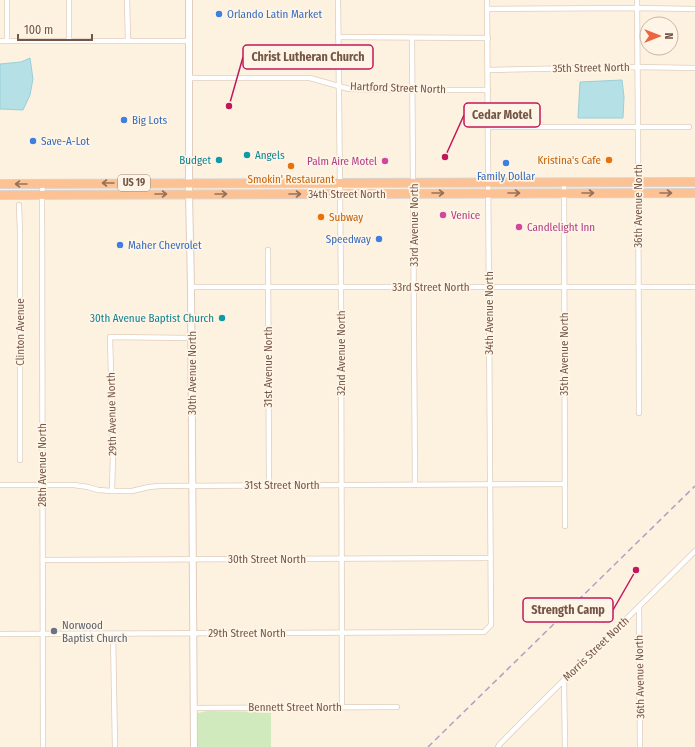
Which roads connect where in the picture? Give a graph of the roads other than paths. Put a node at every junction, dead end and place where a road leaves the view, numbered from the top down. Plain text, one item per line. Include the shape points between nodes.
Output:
1 (7, 0) edge
2 (69, 0) edge
3 (127, 0) edge
4 (189, 0) edge
5 (338, 0) edge
6 (487, 0) edge
7 (637, 0) edge
8 (637, 8) junction
9 (487, 9) junction
10 (695, 9) edge
11 (338, 37) junction
12 (412, 38) junction
13 (488, 38) junction
14 (0, 41) edge
15 (7, 41) junction
16 (69, 41) junction
17 (128, 41) junction
18 (188, 41) junction
19 (637, 68) junction
20 (695, 68) edge
21 (488, 70) junction
22 (189, 78) junction
23 (338, 85) junction
24 (413, 90) junction
25 (488, 90) junction
26 (488, 127) junction
27 (638, 127) junction
28 (689, 127) dead end
29 (488, 182) junction
30 (564, 182) junction
31 (638, 182) junction
32 (695, 182) edge
33 (189, 183) junction
34 (267, 183) junction
35 (339, 183) junction
36 (414, 183) junction
37 (0, 184) edge
38 (43, 184) junction
39 (695, 189) edge
40 (414, 193) junction
41 (488, 193) junction
42 (564, 193) junction
43 (638, 193) junction
44 (682, 193) junction
45 (695, 193) edge
46 (42, 194) junction
47 (189, 194) junction
48 (268, 194) junction
49 (339, 194) junction
50 (0, 195) edge
51 (18, 205) dead end
52 (268, 250) dead end
53 (191, 287) junction
54 (268, 287) junction
55 (341, 287) junction
56 (414, 287) junction
57 (489, 287) junction
58 (564, 287) junction
59 (638, 287) junction
60 (695, 287) edge
61 (191, 338) junction
62 (639, 413) dead end
63 (20, 460) dead end
64 (490, 484) junction
65 (565, 484) junction
66 (0, 485) edge
67 (42, 485) junction
68 (269, 485) junction
69 (341, 485) junction
70 (415, 485) junction
71 (192, 486) junction
72 (112, 491) junction
73 (565, 526) dead end
74 (695, 551) edge
75 (490, 558) junction
76 (342, 559) junction
77 (43, 560) junction
78 (193, 560) junction
79 (639, 607) junction
80 (490, 625) joint
81 (342, 632) junction
82 (193, 633) junction
83 (0, 634) edge
84 (43, 634) junction
85 (113, 634) junction
86 (564, 680) junction
87 (342, 707) junction
88 (397, 707) dead end
89 (194, 708) junction
90 (43, 747) edge
91 (115, 747) edge
92 (194, 747) edge
93 (498, 747) edge
94 (565, 747) edge
95 (640, 747) edge

1 - 15 street
2 - 16 street
3 - 17 street
4 - 18 street, 30th Avenue North
5 - 11 street, 32nd Avenue North
6 - 9 street, 34th Avenue North
7 - 8 street, 36th Avenue North
8 - 9 street
8 - 10 street
8 - 19 street, 36th Avenue North
9 - 13 street, 34th Avenue North
11 - 12 street
11 - 23 street, 32nd Avenue North
12 - 13 street
12 - 24 street, 33rd Avenue North
13 - 21 street, 34th Avenue North
14 - 15 street
15 - 16 street
16 - 17 street
17 - 18 street
18 - 22 street, 30th Avenue North
19 - 20 street, 35th Street North
19 - 21 street, 35th Street North
19 - 27 street, 36th Avenue North
21 - 25 street, 34th Avenue North
22 - 23 street, Hartford Street North via 310,78
22 - 33 street, 30th Avenue North
23 - 24 street, Hartford Street North via 349,89
23 - 35 street, 32nd Avenue North
24 - 25 street, Hartford Street North
24 - 36 street, 33rd Avenue North
25 - 26 street, 34th Avenue North
26 - 27 street
26 - 29 street, 34th Avenue North
27 - 28 street
27 - 31 street, 36th Avenue North
29 - 30 highway, 34th Street North / US 19
29 - 36 highway, 34th Street North / US 19
29 - 41 street, 34th Avenue North
30 - 31 highway, 34th Street North / US 19
30 - 42 street, 35th Avenue North
31 - 32 highway, 34th Street North / US 19
31 - 43 street, 36th Avenue North
33 - 34 highway, 34th Street North / US 19
33 -> 38 highway, 34th Street North / US 19
33 - 47 street, 30th Avenue North
34 - 35 highway, 34th Street North / US 19
34 - 48 street
35 - 36 highway, 34th Street North / US 19
35 - 49 street, 32nd Avenue North
36 - 40 street, 33rd Avenue North
38 -> 37 highway, 34th Street North / US 19
38 - 46 street, 28th Avenue North
39 - 44 highway
40 -> 41 highway, 34th Street North / US 19
40 - 49 highway, 34th Street North / US 19
40 - 56 street, 33rd Avenue North
41 -> 42 highway, 34th Street North / US 19
41 - 57 street, 34th Avenue North
42 -> 43 highway, 34th Street North / US 19
42 - 58 street, 35th Avenue North
43 -> 44 highway, 34th Street North / US 19
43 - 59 street, 36th Avenue North
44 - 45 highway, 34th Street North / US 19
46 -> 47 highway, 34th Street North / US 19
46 - 50 highway, 34th Street North / US 19
46 - 67 street, 28th Avenue North
47 -> 48 highway, 34th Street North / US 19
47 - 53 street, 30th Avenue North
48 -> 49 highway, 34th Street North / US 19
49 - 55 street, 32nd Avenue North
51 - 63 street, Clinton Avenue
52 - 54 street, 31st Avenue North
53 - 54 street, 33rd Street North
53 - 61 street, 30th Avenue North
54 - 55 street, 33rd Street North
54 - 68 street, 31st Avenue North
55 - 56 street, 33rd Street North
55 - 69 street, 32nd Avenue North
56 - 57 street, 33rd Street North
56 - 70 street, 33rd Avenue North
57 - 58 street, 33rd Street North
57 - 64 street, 34th Avenue North
58 - 59 street, 33rd Street North
58 - 65 street, 35th Avenue North
59 - 60 street, 33rd Street North
59 - 62 street, 36th Avenue North
61 - 71 street, 30th Avenue North
61 - 72 street, 29th Avenue North via 110,337
64 - 65 street, 31st Street North
64 - 70 street, 31st Street North
64 - 75 street, 34th Avenue North
65 - 73 street, 35th Avenue North
66 - 67 street, 31st Street North
67 - 72 street, 31st Street North via 74,485
67 - 77 street, 28th Avenue North
68 - 69 street, 31st Street North
68 - 71 street, 31st Street North
69 - 70 street, 31st Street North
69 - 76 street, 32nd Avenue North
71 - 72 street, 31st Street North via 159,486 132,491
71 - 78 street, 30th Avenue North
74 - 79 street, Morris Street North
75 - 76 street, 30th Street North
75 - 80 street, 34th Avenue North
76 - 78 street, 30th Street North
76 - 81 street, 32nd Avenue North
77 - 78 street, 30th Street North
77 - 84 street, 28th Avenue North
78 - 82 street, 30th Avenue North
79 - 86 street, Morris Street North
79 - 95 street, 36th Avenue North
80 - 81 street, 29th Street North via 484,632
81 - 82 street, 29th Street North
81 - 87 street, 32nd Avenue North
82 - 85 street, 29th Street North
82 - 89 street, 30th Avenue North
83 - 84 street, 29th Street North
84 - 85 street, 29th Street North
84 - 90 street, 28th Avenue North
85 - 91 street
86 - 93 street, Morris Street North
86 - 94 street
87 - 88 street, Bennett Street North
87 - 89 street, Bennett Street North
89 - 92 street, 30th Avenue North

